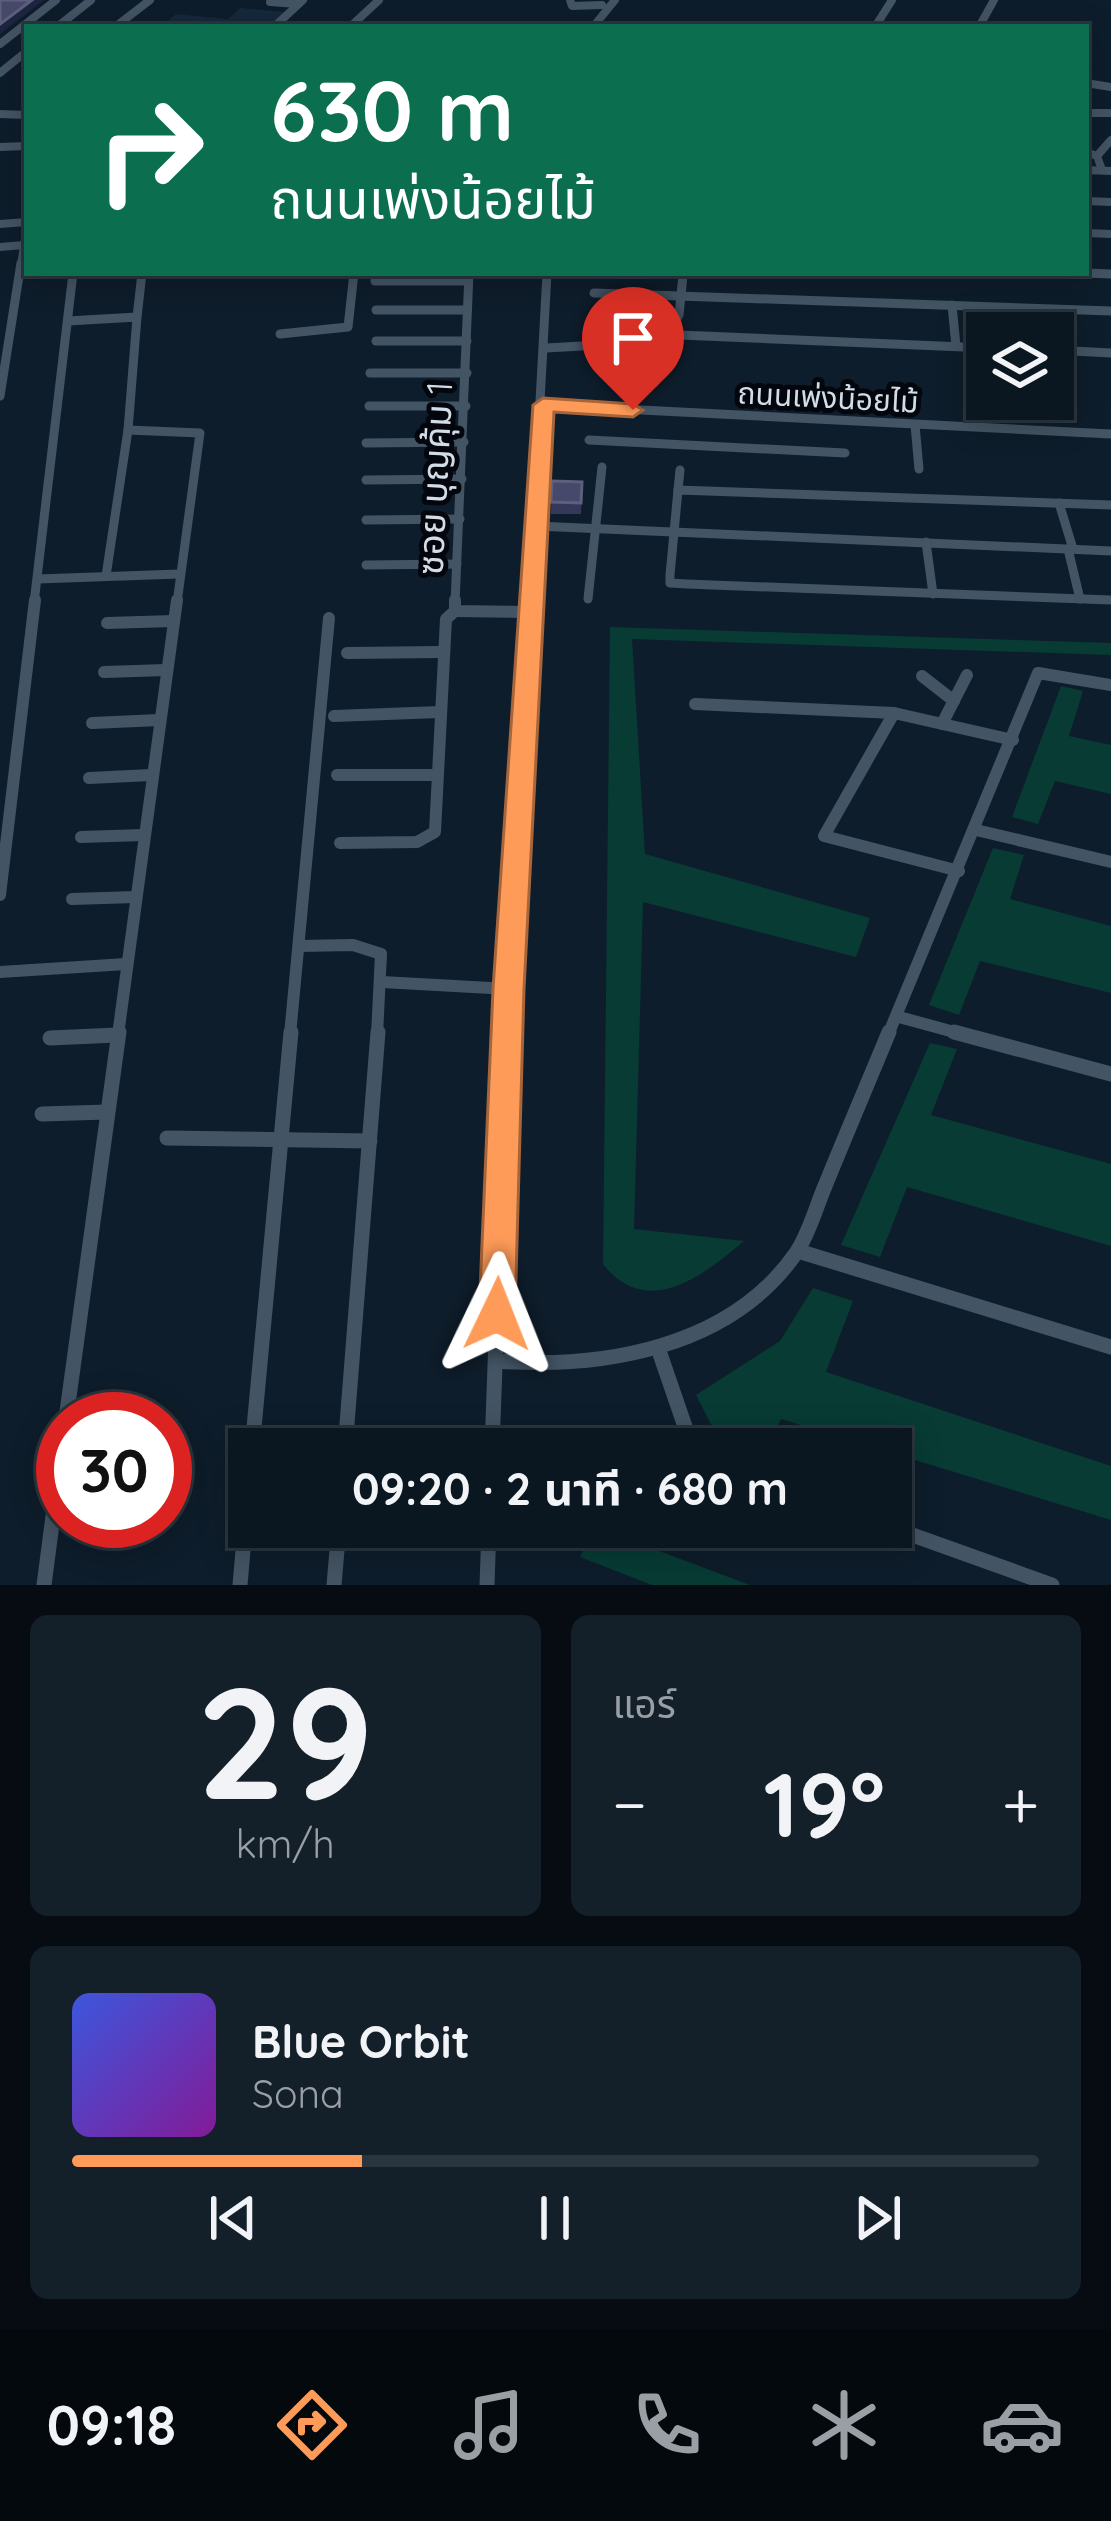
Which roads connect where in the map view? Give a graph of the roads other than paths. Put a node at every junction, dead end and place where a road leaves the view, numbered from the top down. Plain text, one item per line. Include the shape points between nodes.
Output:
1 (56, 0) edge
2 (91, 0) edge
3 (150, 0) edge
4 (379, 0) edge
5 (570, 0) edge
6 (270, 2) edge
7 (300, 2) edge
8 (606, 3) edge
9 (25, 24) edge
10 (61, 24) edge
11 (120, 24) edge
12 (277, 24) edge
13 (353, 24) edge
14 (24, 25) edge
15 (0, 44) edge
16 (24, 53) edge
17 (0, 73) edge
18 (1111, 140) edge
19 (1089, 153) edge
20 (1097, 156) junction
21 (1106, 171) edge
22 (24, 245) edge
23 (0, 247) edge
24 (20, 270) junction
25 (0, 271) edge
26 (73, 276) edge
27 (142, 276) edge
28 (354, 276) edge
29 (547, 276) edge
30 (683, 276) edge
31 (469, 277) edge
32 (375, 281) dead end
33 (15, 293) junction
34 (594, 293) dead end
35 (0, 294) edge
36 (682, 296) junction
37 (952, 305) junction
38 (376, 310) dead end
39 (467, 310) junction
40 (1111, 311) edge
41 (137, 317) junction
42 (5, 321) edge
43 (68, 321) junction
44 (280, 334) dead end
45 (675, 335) junction
46 (376, 341) dead end
47 (467, 341) junction
48 (546, 345) junction
49 (956, 346) junction
50 (3, 347) edge
51 (966, 348) edge
52 (966, 350) edge
53 (1074, 354) edge
54 (1111, 356) edge
55 (370, 373) dead end
56 (467, 373) junction
57 (1, 374) edge
58 (0, 396) edge
59 (543, 405) junction
60 (369, 406) dead end
61 (466, 406) junction
62 (677, 413) junction
63 (778, 419) junction
64 (915, 425) junction
65 (128, 430) junction
66 (1111, 434) edge
67 (589, 440) dead end
68 (366, 442) dead end
69 (464, 442) junction
70 (673, 444) junction
71 (775, 449) junction
72 (845, 453) dead end
73 (602, 467) dead end
74 (919, 469) dead end
75 (680, 470) dead end
76 (462, 479) junction
77 (366, 480) dead end
78 (678, 490) junction
79 (1059, 503) junction
80 (1111, 505) edge
81 (460, 519) junction
82 (366, 520) dead end
83 (536, 526) junction
84 (595, 527) junction
85 (674, 532) junction
86 (926, 542) junction
87 (1071, 549) junction
88 (1111, 551) edge
89 (457, 564) junction
90 (366, 565) dead end
91 (179, 574) junction
92 (106, 576) junction
93 (38, 579) junction
94 (670, 583) junction
95 (933, 594) junction
96 (588, 599) dead end
97 (1080, 599) junction
98 (668, 600) dead end
99 (1111, 600) edge
100 (530, 612) junction
101 (450, 615) junction
102 (329, 618) dead end
103 (173, 621) junction
104 (106, 623) dead end
105 (442, 652) junction
106 (347, 653) dead end
107 (166, 670) junction
108 (104, 672) dead end
109 (967, 675) dead end
110 (922, 676) dead end
111 (1111, 685) edge
112 (954, 701) junction
113 (695, 704) dead end
114 (440, 712) junction
115 (894, 713) junction
116 (334, 716) dead end
117 (159, 720) junction
118 (92, 723) dead end
119 (942, 724) junction
120 (1013, 740) junction
121 (151, 775) junction
122 (338, 775) dead end
123 (437, 775) junction
124 (89, 778) dead end
125 (976, 830) junction
126 (142, 836) junction
127 (81, 838) dead end
128 (340, 843) dead end
129 (1111, 862) edge
130 (958, 871) junction
131 (0, 896) edge
132 (135, 897) junction
133 (72, 899) dead end
134 (299, 946) junction
135 (126, 964) junction
136 (0, 972) edge
137 (382, 982) junction
138 (508, 989) junction
139 (899, 1017) junction
140 (117, 1035) junction
141 (50, 1038) dead end
142 (1111, 1073) edge
143 (106, 1112) junction
144 (42, 1114) dead end
145 (167, 1138) dead end
146 (370, 1141) junction
147 (278, 1143) junction
148 (798, 1251) junction
149 (1111, 1347) edge
150 (658, 1348) junction
151 (496, 1360) junction
152 (70, 1392) edge
153 (254, 1428) edge
154 (347, 1428) edge
155 (493, 1428) edge
156 (686, 1428) edge
157 (912, 1535) edge
158 (49, 1548) edge
159 (243, 1548) edge
160 (337, 1548) edge
161 (488, 1548) edge
162 (44, 1585) edge
163 (240, 1585) edge
164 (334, 1585) edge
165 (487, 1585) edge
166 (1052, 1585) edge

1 - 9 street
2 - 10 street
3 - 11 street
4 - 13 street
5 - 8 street via 585,9
6 - 7 street
7 - 12 street
14 - 15 street
16 - 17 street
18 - 20 street
19 - 20 street
20 - 21 street
22 - 23 street
22 - 24 street
24 - 25 street
24 - 33 street
26 - 43 street
27 - 41 street
28 - 44 street via 347,327
29 - 48 street
30 - 36 street
31 - 32 street
31 - 39 street, ซอย บุญคุ้ม 1
33 - 35 street
33 - 42 street
34 - 36 street
36 - 37 street
36 - 45 street
37 - 40 street
37 - 49 street
38 - 39 street
39 - 47 street, ซอย บุญคุ้ม 1
41 - 43 street
41 - 65 street
42 - 50 street
43 - 93 street
45 - 48 street
45 - 49 street
45 - 52 street
46 - 47 street
47 - 56 street, ซอย บุญคุ้ม 1
48 - 59 street
49 - 51 street
50 - 57 street
53 - 54 street
55 - 56 street
56 - 61 street, ซอย บุญคุ้ม 1
57 - 58 street
59 - 62 street, ถนนเพ่งน้อยไม้
59 - 83 street
60 - 61 street
61 - 69 street, ซอย บุญคุ้ม 1
62 - 63 street, ถนนเพ่งน้อยไม้
62 - 70 street
63 - 64 street, ถนนเพ่งน้อยไม้
63 - 71 street
64 - 66 street, ถนนเพ่งน้อยไม้
64 - 74 street
65 - 91 street via 200,433
65 - 92 street
67 - 70 street
68 - 69 street
69 - 76 street, ซอย บุญคุ้ม 1
70 - 71 street
71 - 72 street
73 - 84 street
75 - 78 street
76 - 77 street
76 - 81 street, ซอย บุญคุ้ม 1
78 - 79 street
78 - 85 street
79 - 80 street
79 - 87 street
81 - 82 street
81 - 89 street, ซอย บุญคุ้ม 1
83 - 84 street
83 - 100 street
84 - 85 street
84 - 96 street
85 - 86 street
85 - 94 street
86 - 87 street
86 - 95 street
87 - 88 street
87 - 97 street
89 - 90 street
89 - 101 street, ซอย บุญคุ้ม 1
91 - 92 street
91 - 103 street
92 - 93 street
93 - 131 street
94 - 95 street
94 - 98 street
95 - 97 street
97 - 99 street
100 - 101 street, ซอย บุญคุ้ม 1
100 - 138 street
101 - 105 street
102 - 134 street
103 - 104 street
103 - 107 street
105 - 106 street
105 - 114 street
107 - 108 street
107 - 117 street
109 - 112 street
110 - 112 street
111 - 120 street via 1040,672
112 - 119 street
113 - 115 street
114 - 116 street
114 - 123 street
115 - 119 street
115 - 130 street via 825,836
117 - 118 street
117 - 121 street
119 - 120 street
120 - 125 street
121 - 124 street
121 - 126 street
122 - 123 street
123 - 128 street via 435,832 418,842
125 - 129 street
125 - 130 street
126 - 127 street
126 - 132 street
130 - 139 street
132 - 133 street
132 - 135 street
134 - 137 street via 376,950
134 - 147 street
135 - 136 street
135 - 140 street
137 - 138 street
137 - 146 street
138 - 151 street
139 - 142 street
139 - 148 street
140 - 141 street
140 - 143 street
143 - 144 street
143 - 152 street
145 - 147 street
146 - 147 street
146 - 154 street
147 - 153 street
148 - 149 street
148 - 150 street via 777,1281 737,1311
150 - 151 street via 579,1365
150 - 156 street
151 - 155 street
157 - 166 street
158 - 162 street
159 - 163 street
160 - 164 street
161 - 165 street

